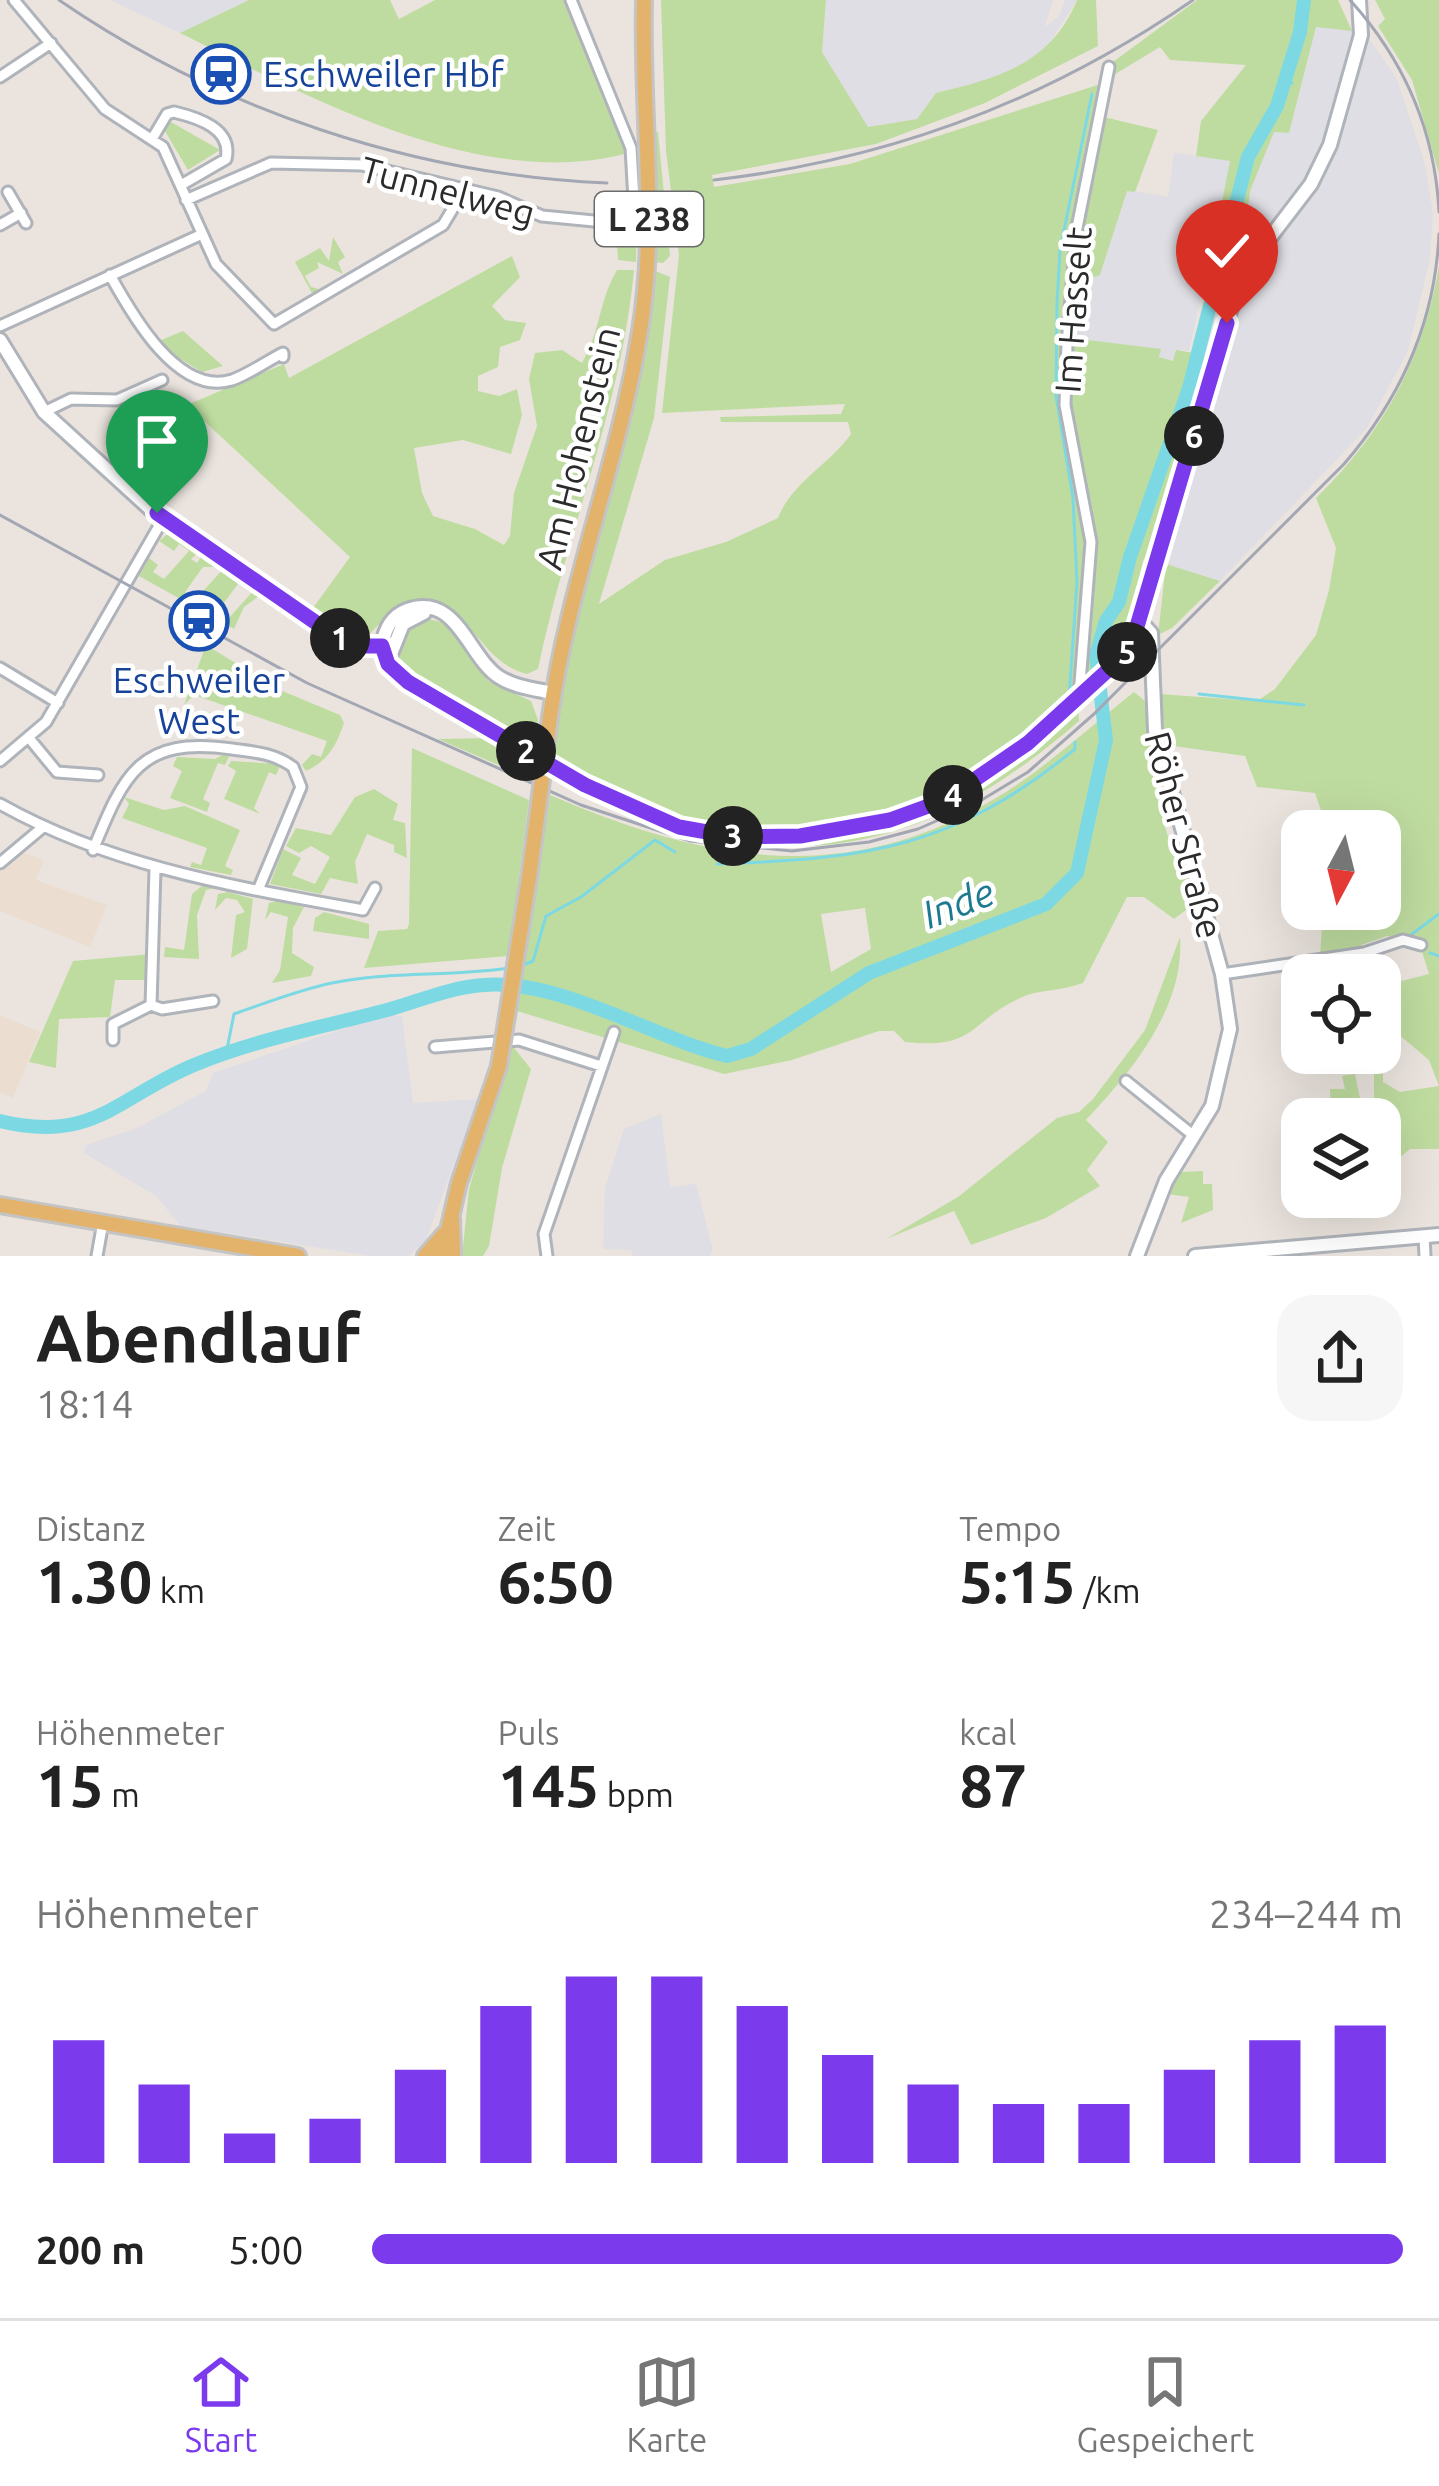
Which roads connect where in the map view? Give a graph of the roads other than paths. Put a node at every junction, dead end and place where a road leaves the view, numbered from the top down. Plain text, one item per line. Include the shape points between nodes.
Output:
1 (14, 0) edge
2 (571, 0) edge
3 (644, 0) edge
4 (1359, 0) edge
5 (51, 43) junction
6 (1109, 67) dead end
7 (0, 77) edge
8 (152, 139) junction
9 (181, 185) junction
10 (464, 190) junction
11 (8, 192) dead end
12 (186, 200) junction
13 (0, 225) edge
14 (200, 235) junction
15 (110, 275) junction
16 (0, 326) edge
17 (0, 340) edge
18 (284, 357) dead end
19 (163, 380) dead end
20 (44, 412) junction
21 (162, 522) junction
22 (1142, 622) junction
23 (1152, 644) junction
24 (387, 646) junction
25 (1130, 650) junction
26 (0, 668) edge
27 (553, 693) junction
28 (1076, 699) junction
29 (58, 703) junction
30 (29, 738) junction
31 (0, 761) edge
32 (98, 775) dead end
33 (0, 801) edge
34 (43, 827) junction
35 (93, 850) junction
36 (0, 863) edge
37 (154, 868) junction
38 (375, 888) dead end
39 (258, 890) junction
40 (1421, 946) dead end
41 (1222, 974) junction
42 (213, 1000) dead end
43 (152, 1005) junction
44 (614, 1031) dead end
45 (113, 1040) dead end
46 (435, 1047) dead end
47 (601, 1066) junction
48 (1126, 1081) dead end
49 (1194, 1136) junction
50 (0, 1205) edge
51 (452, 1216) junction
52 (103, 1222) junction
53 (444, 1234) junction
54 (1439, 1235) edge
55 (1424, 1236) junction
56 (1210, 1255) edge
57 (97, 1256) edge
58 (298, 1256) edge
59 (425, 1256) edge
60 (442, 1256) edge
61 (453, 1256) edge
62 (547, 1256) edge
63 (1137, 1256) edge
64 (1195, 1256) edge
65 (1425, 1256) edge

1 - 5 street
2 - 10 street, Tunnelweg via 632,148 634,200 615,223 542,216
3 - 27 main road, Am Hohenstein / L 238 via 650,214 640,328
4 - 22 main road via 1361,35 1330,146 1240,277
5 - 7 street
5 - 8 street via 93,97
6 - 28 street, Im Hasselt via 1076,228 1067,344 1065,405 1091,542
8 - 9 street via 168,153
8 - 9 street via 174,112 226,140 226,159
9 - 12 street
10 - 12 street, Tunnelweg via 362,165 272,163
10 - 14 street via 443,226 274,324 216,264
11 - 13 street via 21,217
12 - 14 street
14 - 15 street
15 - 16 street
15 - 18 street via 147,340 207,379 231,380
17 - 20 main road
19 - 20 street via 117,400 71,399
20 - 21 main road
21 - 24 main road via 345,641
21 - 29 street
22 - 23 main road, Röher Straße
22 - 25 main road
23 - 25 main road
23 - 41 main road, Röher Straße via 1155,730
24 - 27 main road via 396,616 411,608 438,611 462,628 500,679
24 - 28 main road via 394,672 607,796 679,827 735,837 844,831 922,809 999,767
25 - 28 main road
26 - 29 street
27 - 51 main road, Am Hohenstein / L 238, bridge via 499,1066
29 - 30 street
30 - 31 street
30 - 32 street via 57,772
33 - 34 street
34 - 35 street
34 - 36 street
35 - 37 street
35 - 39 street via 122,783 161,751 188,745 266,754 293,767 301,787
37 - 39 street
37 - 43 street
38 - 39 street via 363,910
40 - 41 street via 1403,940
41 - 49 main road, Röher Straße via 1229,1047
42 - 43 street
43 - 45 street via 113,1024
44 - 47 street
46 - 47 street via 519,1040
47 - 62 street via 544,1234
48 - 49 street
49 - 63 main road, Röher Straße
50 - 52 main road
51 - 53 main road, Am Hohenstein / L 238
51 - 61 main road, Am Hohenstein / L 238
52 - 57 street
52 - 58 main road
53 - 59 main road
53 - 60 main road, Am Hohenstein / L 238
54 - 55 main road
55 - 56 main road
55 - 65 street
56 - 64 main road

